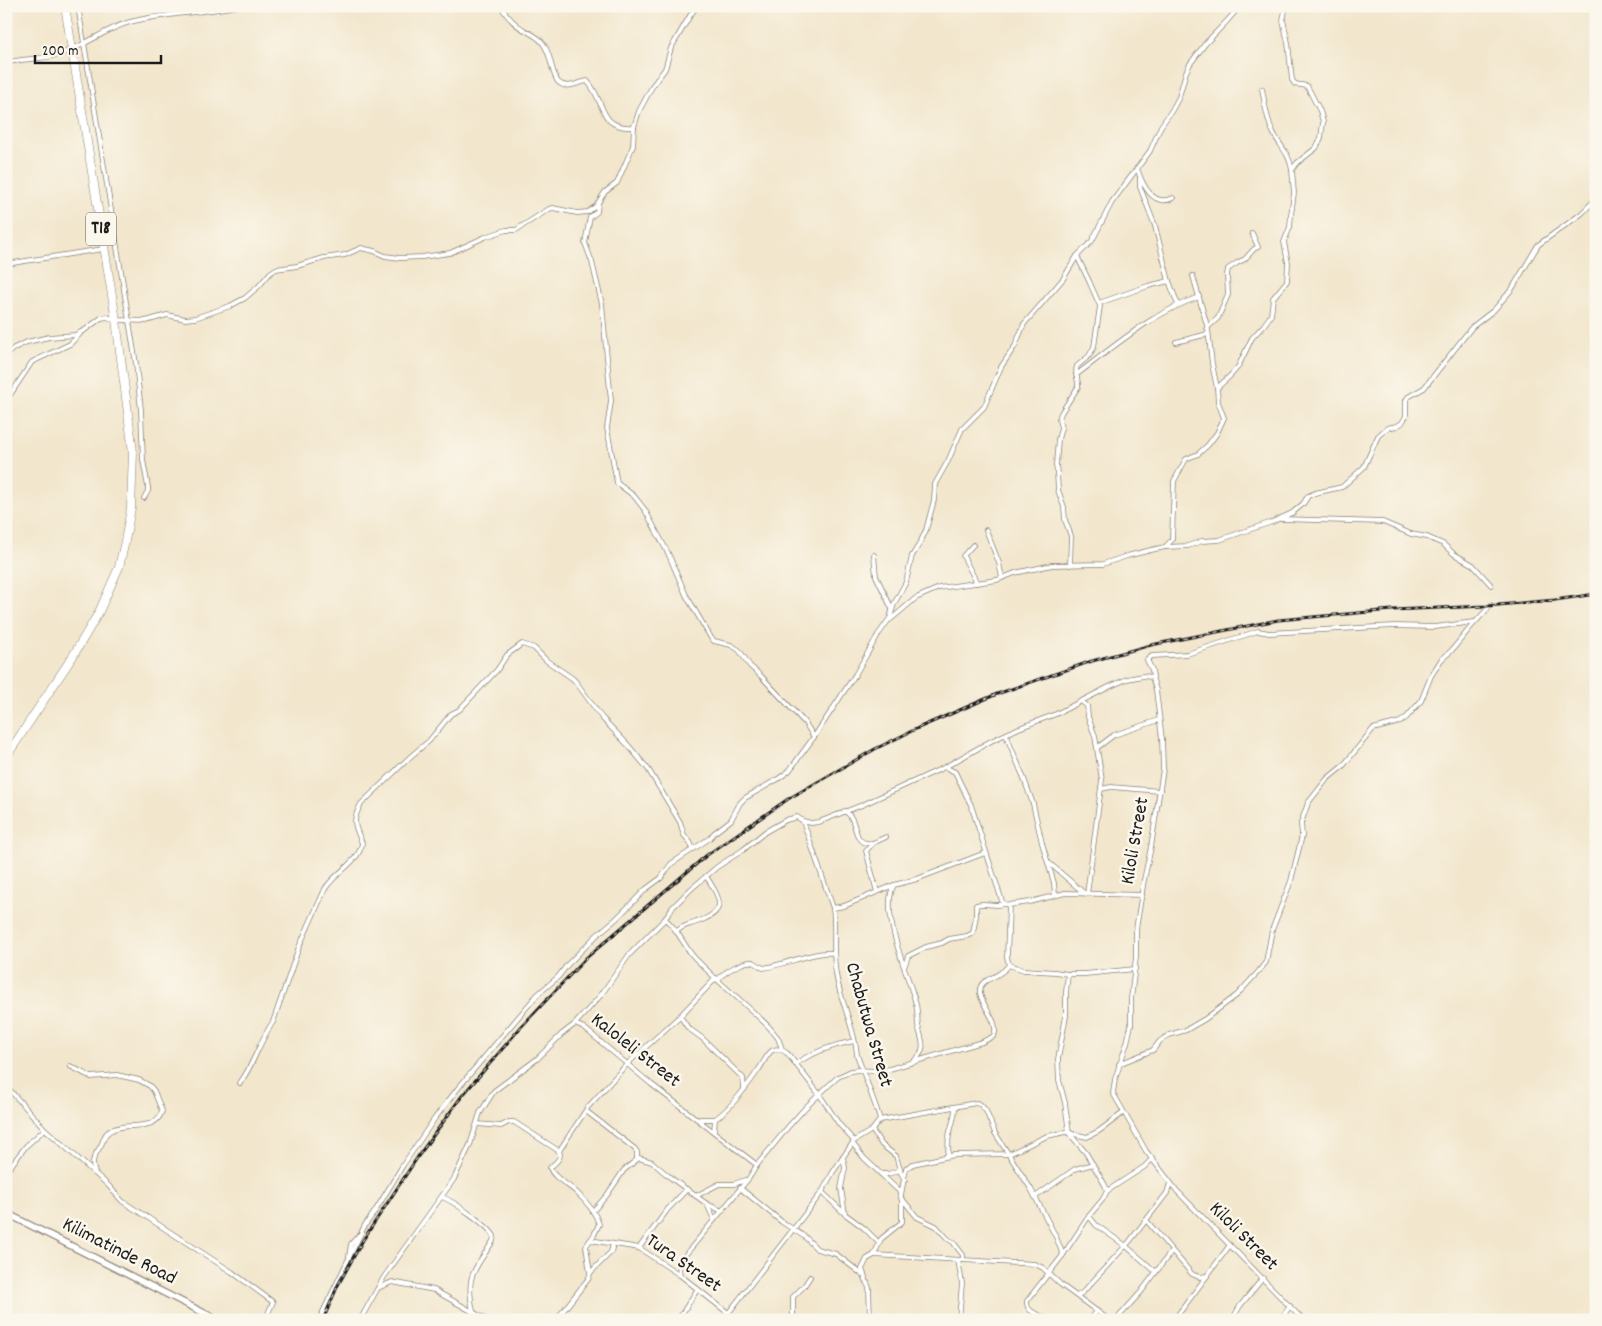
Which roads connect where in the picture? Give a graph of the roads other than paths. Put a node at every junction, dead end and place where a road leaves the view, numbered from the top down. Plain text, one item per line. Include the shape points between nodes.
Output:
1 (65, 6) edge
2 (78, 6) edge
3 (237, 6) edge
4 (501, 6) edge
5 (697, 6) edge
6 (1240, 6) edge
7 (1286, 6) edge
8 (85, 42) junction
9 (71, 50) junction
10 (6, 62) edge
11 (1262, 89) dead end
12 (634, 127) junction
13 (1137, 168) junction
14 (1292, 170) junction
15 (1140, 178) junction
16 (1173, 198) dead end
17 (1596, 199) edge
18 (598, 203) junction
19 (1252, 233) dead end
20 (103, 249) junction
21 (1077, 256) junction
22 (6, 264) edge
23 (1193, 276) dead end
24 (1169, 281) junction
25 (1199, 297) junction
26 (1099, 302) junction
27 (1178, 305) junction
28 (116, 320) junction
29 (129, 320) junction
30 (1207, 328) junction
31 (81, 332) junction
32 (1208, 334) junction
33 (1176, 342) dead end
34 (6, 355) edge
35 (1076, 375) junction
36 (1217, 388) junction
37 (6, 401) edge
38 (144, 498) dead end
39 (1278, 519) junction
40 (986, 530) dead end
41 (973, 545) dead end
42 (1165, 547) junction
43 (874, 555) dead end
44 (1070, 565) junction
45 (1002, 578) junction
46 (977, 583) junction
47 (1492, 585) dead end
48 (1491, 605) dead end
49 (892, 609) junction
50 (889, 621) junction
51 (1474, 622) junction
52 (1153, 677) junction
53 (1081, 701) junction
54 (1159, 720) junction
55 (1006, 735) junction
56 (814, 737) junction
57 (1098, 747) junction
58 (6, 757) edge
59 (945, 767) junction
60 (1101, 790) junction
61 (1160, 791) junction
62 (844, 811) junction
63 (803, 820) junction
64 (886, 837) dead end
65 (873, 843) junction
66 (693, 849) junction
67 (985, 853) junction
68 (1048, 862) junction
69 (706, 876) junction
70 (894, 885) junction
71 (877, 892) junction
72 (1086, 893) junction
73 (1055, 895) junction
74 (1142, 895) junction
75 (1006, 904) junction
76 (833, 908) junction
77 (665, 919) junction
78 (676, 932) junction
79 (834, 953) junction
80 (1009, 965) junction
81 (904, 967) junction
82 (1135, 969) junction
83 (1068, 974) junction
84 (717, 979) junction
85 (680, 1016) junction
86 (576, 1024) junction
87 (854, 1041) junction
88 (782, 1050) junction
89 (913, 1062) junction
90 (627, 1064) junction
91 (795, 1064) junction
92 (1119, 1064) junction
93 (70, 1066) dead end
94 (864, 1070) junction
95 (753, 1077) junction
96 (743, 1078) junction
97 (240, 1083) dead end
98 (6, 1086) edge
99 (744, 1088) junction
100 (819, 1094) junction
101 (955, 1107) junction
102 (586, 1111) junction
103 (1123, 1113) junction
104 (698, 1119) junction
105 (715, 1119) junction
106 (880, 1120) junction
107 (477, 1124) junction
108 (45, 1129) junction
109 (872, 1130) junction
110 (714, 1132) junction
111 (1069, 1133) junction
112 (854, 1142) junction
113 (559, 1152) junction
114 (1009, 1154) junction
115 (843, 1157) junction
116 (947, 1157) junction
117 (637, 1159) junction
118 (1152, 1159) junction
119 (1092, 1164) junction
120 (757, 1165) junction
121 (900, 1170) junction
122 (6, 1172) edge
123 (96, 1174) junction
124 (881, 1174) junction
125 (747, 1180) junction
126 (905, 1180) junction
127 (1170, 1183) junction
128 (740, 1188) junction
129 (687, 1189) junction
130 (1107, 1191) junction
131 (822, 1192) junction
132 (442, 1196) junction
133 (696, 1196) junction
134 (902, 1196) junction
135 (1035, 1197) junction
136 (707, 1204) junction
137 (722, 1210) junction
138 (593, 1211) junction
139 (6, 1213) edge
140 (845, 1214) junction
141 (1089, 1216) junction
142 (714, 1220) junction
143 (1146, 1220) junction
144 (792, 1229) junction
145 (590, 1240) junction
146 (614, 1244) junction
147 (878, 1245) junction
148 (1230, 1245) junction
149 (1126, 1246) junction
150 (639, 1248) junction
151 (1171, 1252) junction
152 (874, 1255) junction
153 (1063, 1255) junction
154 (885, 1256) junction
155 (961, 1260) junction
156 (1156, 1272) junction
157 (590, 1273) junction
158 (1049, 1274) junction
159 (863, 1275) junction
160 (680, 1276) junction
161 (1207, 1276) junction
162 (810, 1277) dead end
163 (1263, 1278) junction
164 (378, 1288) junction
165 (697, 1290) junction
166 (1077, 1296) junction
167 (1290, 1306) junction
168 (473, 1311) junction
169 (1097, 1311) junction
170 (728, 1313) junction
171 (1285, 1314) junction
172 (486, 1319) edge
173 (218, 1320) edge
174 (265, 1320) edge
175 (319, 1320) edge
176 (360, 1320) edge
177 (556, 1320) edge
178 (678, 1320) edge
179 (723, 1320) edge
180 (793, 1320) edge
181 (870, 1320) edge
182 (960, 1320) edge
183 (1047, 1320) edge
184 (1090, 1320) edge
185 (1109, 1320) edge
186 (1116, 1320) edge
187 (1174, 1320) edge
188 (1232, 1320) edge
189 (1280, 1320) edge
190 (1290, 1320) edge
191 (1303, 1320) edge

1 - 9 highway, T18
2 - 8 street
3 - 8 street via 132,22
4 - 12 street via 512,21 544,43 559,84 571,86 586,81 611,122 621,127
5 - 12 street via 671,48 665,69 638,111
6 - 13 street via 1190,64 1172,110
7 - 14 street via 1283,20 1292,80 1309,88 1322,122 1321,142
8 - 9 street
8 - 29 street
9 - 10 street via 58,55
9 - 20 highway, T18
11 - 14 street via 1271,128 1289,156
12 - 18 street via 633,146 620,178
13 - 15 street
13 - 21 street via 1112,202 1092,241
14 - 36 street via 1294,194 1290,227 1284,242 1287,281 1273,298 1270,315 1252,338 1238,367
15 - 16 street via 1154,198 1167,201
15 - 24 street
17 - 39 street via 1536,247 1517,283 1494,310 1472,327 1424,388 1408,397 1404,420 1378,436 1366,465 1350,482 1340,489 1310,495 1299,508
18 - 29 street via 590,211 581,213 548,209 516,230 506,230 470,242 445,254 400,258 361,248 346,255 276,269 245,298 195,318 167,315 152,320
18 - 56 street via 597,211 590,217 585,242 602,304 611,401 607,428 617,483 645,510 686,595 711,638 739,650
19 - 30 street via 1258,247 1228,270 1228,294 1218,318
20 - 22 street
20 - 28 highway, T18
21 - 26 street
21 - 49 street via 1063,279 1024,324 984,406 962,430 936,484 924,536 912,556 906,582
23 - 25 street
24 - 26 street
24 - 27 street
25 - 27 street
25 - 30 street
26 - 35 street via 1094,347 1077,366
27 - 35 street via 1138,327
28 - 29 street
28 - 31 street via 104,317
28 - 58 highway, T18 via 133,452 131,508 122,556 99,612
29 - 38 street via 148,486
30 - 32 street
31 - 34 street via 27,342
31 - 37 street via 70,344 32,362
32 - 33 street
32 - 36 street
35 - 44 street via 1078,387 1059,419 1061,428 1056,465 1058,490 1071,536
36 - 42 street via 1224,417 1203,451 1186,459 1174,481 1172,540
39 - 42 street via 1219,540
39 - 47 street via 1383,522 1443,544 1473,565
40 - 45 street
41 - 46 street via 963,556
42 - 44 street via 1103,564
43 - 49 street via 876,576
44 - 45 street via 1037,568
45 - 46 street
46 - 50 street via 943,587 921,595
48 - 51 street
49 - 50 street
50 - 56 street
51 - 52 street, Kiloli Street via 1269,634 1256,631 1187,654 1152,656 1147,660
51 - 92 street via 1440,660 1422,698 1406,718 1373,729 1308,803 1301,823 1302,836 1291,881 1260,972 1237,995 1205,1019 1169,1035 1152,1050
52 - 53 street via 1126,680
52 - 54 street, Kiloli Street
53 - 55 street
53 - 57 street via 1087,706
54 - 57 street via 1114,735
54 - 61 street, Kiloli Street via 1163,758
55 - 59 street
55 - 68 street via 1026,782
56 - 66 street via 789,771 745,798 731,820
57 - 60 street
59 - 62 street
59 - 67 street via 955,772 971,804
60 - 61 street via 1110,787
60 - 72 street
61 - 74 street, Kiloli Street
62 - 63 street via 819,822
62 - 65 street via 851,816 860,841
63 - 69 street via 794,817 773,827
63 - 76 street, Chabutwa Street
64 - 65 street
65 - 71 street via 866,851
66 - 97 street via 648,769 602,718 572,678 534,648 520,645 507,655 497,670 429,741 361,804 355,826 362,843 361,850 328,883 299,947 273,1022
66 - 175 street via 671,864 661,878 537,995 435,1118 361,1234
67 - 70 street
67 - 75 street via 1002,901
68 - 72 street
68 - 73 street
69 - 77 street via 672,908
69 - 78 street via 718,898 719,907 705,919
70 - 71 street
70 - 81 street via 890,892 892,921
71 - 76 street
72 - 73 street
72 - 74 street
73 - 75 street
74 - 82 street, Kiloli Street via 1136,930
75 - 80 street
75 - 81 street via 976,905 973,933 911,954 906,957
76 - 79 street, Chabutwa Street
77 - 78 street
77 - 86 street via 629,955
78 - 84 street
79 - 84 street via 801,957 763,968 747,962
79 - 87 street, Chabutwa Street via 840,996
80 - 83 street via 1024,970
80 - 89 street via 982,983 980,988 995,1027 994,1036
81 - 89 street via 916,1005 923,1045 922,1052
82 - 83 street
82 - 92 street, Kiloli Street via 1129,1035
83 - 111 street via 1066,1016 1058,1067
84 - 85 street
84 - 88 street via 769,1027
85 - 90 street
85 - 96 street via 688,1028
86 - 90 street, Kaloleli Street
86 - 107 street, Kaloleli Street via 494,1091
87 - 91 street via 818,1051
87 - 94 street, Chabutwa Street
88 - 91 street
88 - 95 street via 770,1052
89 - 94 street via 886,1070
90 - 102 street
90 - 104 street, Kaloleli Street
91 - 100 street
92 - 103 street, Kiloli Street via 1113,1088
93 - 123 street via 91,1077 117,1075 139,1080 154,1091 162,1111 154,1123 123,1126 107,1134 93,1158
94 - 100 street via 838,1077
94 - 106 street, Chabutwa Street
95 - 96 street
95 - 99 street
96 - 99 street
98 - 108 street
99 - 105 street via 726,1111
100 - 112 street
100 - 120 street
101 - 106 street
101 - 114 street via 981,1105
101 - 116 street
102 - 113 street
102 - 117 street via 635,1149
103 - 111 street via 1092,1135 1082,1137
103 - 118 street, Kiloli Street
104 - 105 street
104 - 110 street, Kaloleli Street
105 - 110 street
106 - 109 street
107 - 113 street via 501,1126 514,1122
107 - 132 street, Kaloleli Street via 457,1173
108 - 122 street via 26,1146
108 - 123 street
109 - 112 street
109 - 121 street via 882,1145 896,1156
110 - 120 street, Kaloleli Street
111 - 114 street via 1047,1136
111 - 119 street
112 - 115 street
112 - 124 street via 864,1158
113 - 138 street via 560,1158 550,1171
114 - 116 street
114 - 135 street
115 - 131 street
115 - 140 street via 845,1168 841,1188
116 - 126 street via 909,1166
117 - 129 street via 652,1162
117 - 138 street via 624,1170
118 - 127 street, Kiloli Street
118 - 130 street
119 - 130 street
119 - 135 street via 1075,1168
120 - 125 street
121 - 124 street
121 - 126 street
123 - 174 street via 126,1204 273,1302
124 - 134 street
125 - 128 street
125 - 133 street via 719,1184
126 - 134 street
127 - 143 street via 1167,1193
127 - 148 street, Kiloli Street
128 - 137 street
128 - 144 street
129 - 133 street
129 - 150 street via 668,1208
130 - 141 street
131 - 140 street
131 - 144 street
132 - 164 street, Kaloleli Street
132 - 168 street via 494,1236 471,1276
133 - 136 street
134 - 147 street via 902,1222
134 - 155 street via 917,1217 936,1226 953,1242 963,1255
135 - 153 street
136 - 137 street
136 - 142 street
137 - 142 street
138 - 145 street via 598,1224
139 - 173 main road, Kilimatinde Road
140 - 147 street
141 - 149 street via 1096,1225
141 - 153 street
142 - 160 street via 682,1260
143 - 149 street
143 - 151 street
144 - 159 street via 817,1249 836,1254
144 - 170 street
145 - 146 street, Tura Street
145 - 157 street via 585,1250
146 - 150 street, Tura Street
146 - 157 street
147 - 152 street
147 - 154 street
148 - 161 street
148 - 163 street, Kiloli Street
149 - 156 street
149 - 166 street
150 - 160 street, Tura Street
151 - 156 street
151 - 161 street via 1192,1274
152 - 154 street
152 - 159 street via 864,1263
153 - 158 street
154 - 155 street
155 - 158 street via 1030,1263
155 - 182 street
156 - 186 street
157 - 177 street
158 - 166 street
158 - 183 street via 1026,1303 1029,1310
159 - 181 street via 868,1288
160 - 165 street, Tura Street
161 - 187 street
162 - 180 street via 793,1297
163 - 167 street, Kiloli Street
163 - 188 street
164 - 168 street via 392,1282 434,1290
164 - 176 street, Kaloleli Street
165 - 170 street, Tura Street
165 - 178 street
166 - 169 street
167 - 171 street
167 - 191 street, Kiloli Street
168 - 172 street
169 - 184 street
169 - 185 street
170 - 179 street
171 - 189 street
171 - 190 street

